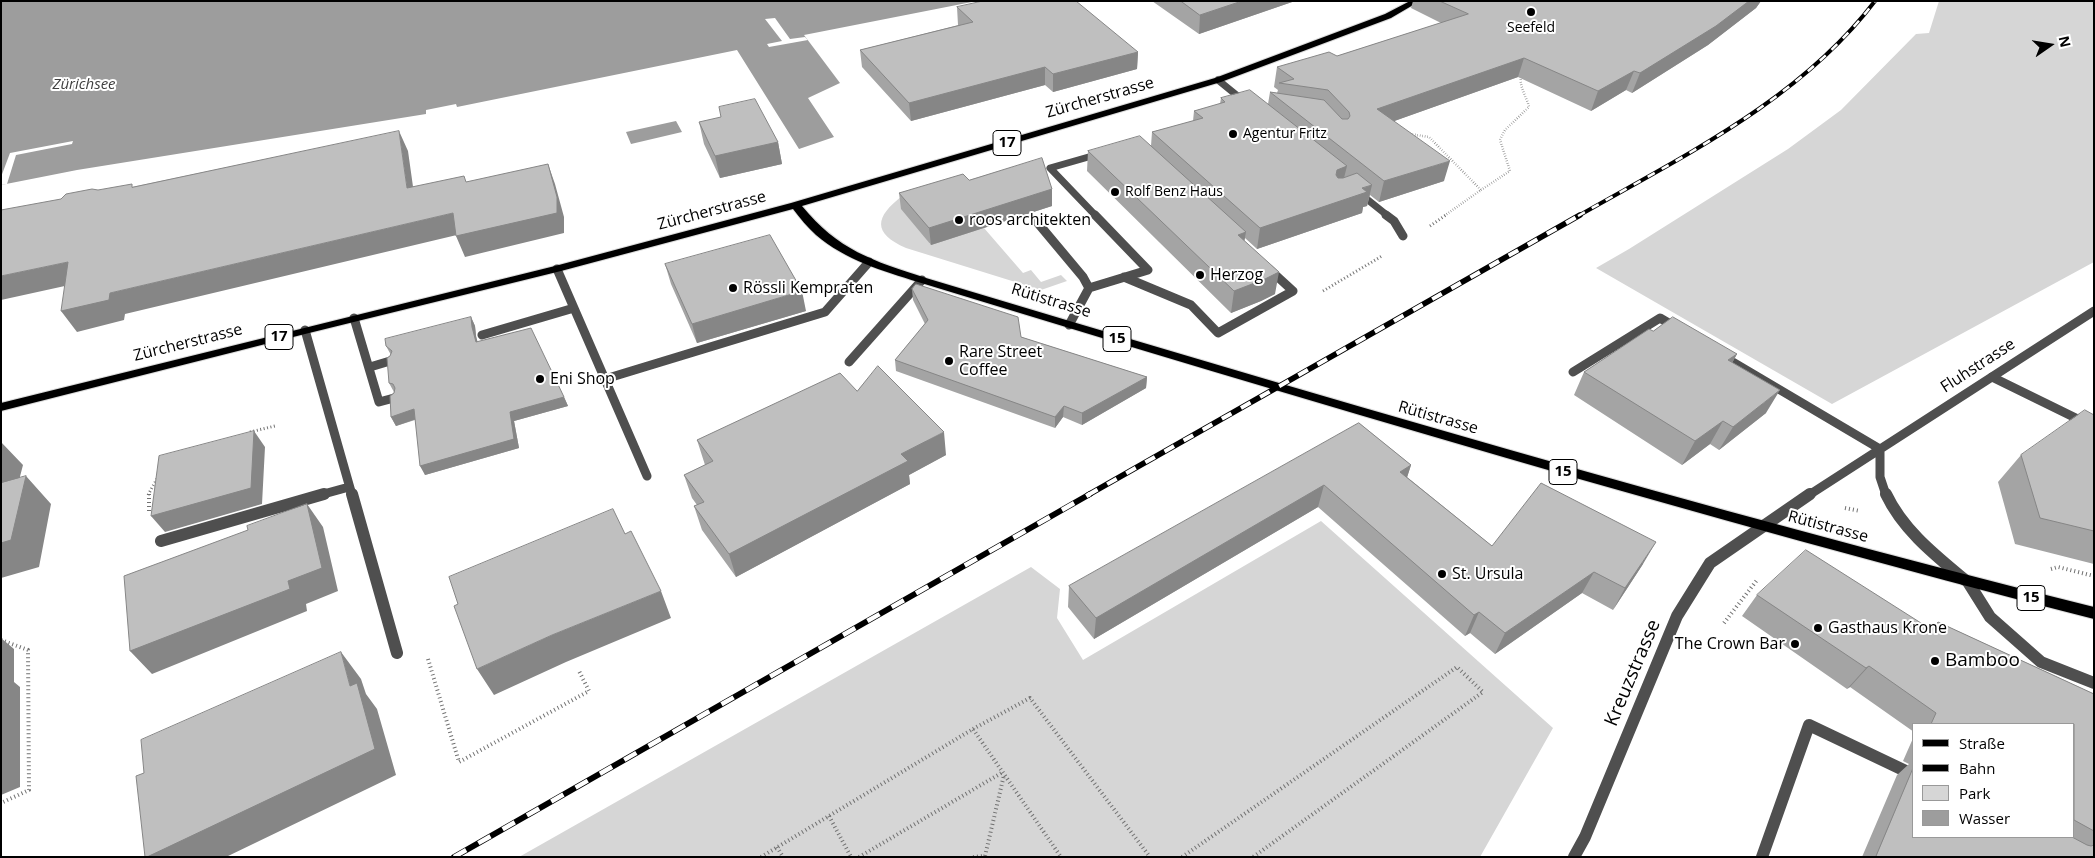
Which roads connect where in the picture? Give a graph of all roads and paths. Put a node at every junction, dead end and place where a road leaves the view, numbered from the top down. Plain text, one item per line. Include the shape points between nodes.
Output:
1 (1416, 1) edge
2 (1522, 75) edge
3 (1218, 80) junction
4 (1256, 107) edge
5 (1403, 133) edge
6 (1105, 152) edge
7 (1353, 188) edge
8 (1481, 190) junction
9 (795, 205) junction
10 (1037, 222) dead end
11 (1429, 226) dead end
12 (1403, 236) dead end
13 (869, 262) junction
14 (1264, 264) edge
15 (557, 269) junction
16 (1124, 278) junction
17 (922, 280) junction
18 (1089, 288) junction
19 (574, 308) junction
20 (2094, 311) edge
21 (354, 318) junction
22 (1069, 325) junction
23 (305, 330) junction
24 (1685, 333) edge
25 (482, 335) dead end
26 (1710, 348) edge
27 (390, 362) edge
28 (849, 362) dead end
29 (370, 367) junction
30 (1573, 372) dead end
31 (1992, 377) junction
32 (605, 379) junction
33 (394, 398) edge
34 (1, 407) edge
35 (275, 426) dead end
36 (2094, 427) edge
37 (248, 433) edge
38 (1880, 449) junction
39 (160, 474) edge
40 (647, 476) dead end
41 (349, 487) junction
42 (1839, 506) dead end
43 (1861, 511) dead end
44 (1760, 528) junction
45 (161, 541) joint
46 (2058, 567) dead end
47 (2094, 576) edge
48 (1757, 580) dead end
49 (1968, 582) junction
50 (2094, 613) edge
51 (1724, 624) dead end
52 (1, 640) edge
53 (425, 650) dead end
54 (397, 653) dead end
55 (579, 671) dead end
56 (2094, 683) edge
57 (973, 730) junction
58 (1003, 773) junction
59 (1912, 774) edge
60 (1, 802) edge
61 (830, 816) junction
62 (777, 847) junction
63 (986, 856) edge
64 (761, 857) edge
65 (783, 857) edge
66 (851, 857) edge
67 (859, 857) edge
68 (973, 857) edge
69 (1061, 857) edge
70 (1150, 857) edge
71 (1182, 857) edge
72 (1253, 857) edge
73 (1574, 857) edge
74 (1762, 857) edge

1 - 3 main road, Zürcherstrasse / 17 via 1388,16
2 - 8 path via 1520,81 1529,107 1504,129 1499,139 1510,163 1510,171
3 - 4 street via 1247,104
3 - 9 main road, Zürcherstrasse / 17
5 - 8 path via 1429,137
6 - 16 street via 1050,168 1148,270
7 - 12 street via 1394,221
8 - 11 path
9 - 13 main road, Rütistrasse / 15 via 823,236
9 - 15 main road, Zürcherstrasse / 17
10 - 18 street
13 - 17 main road, Rütistrasse / 15
13 - 32 street via 825,312
14 - 16 street via 1292,291 1218,333 1191,305
15 - 19 street
15 - 21 main road, Zürcherstrasse / 17
16 - 18 street
17 - 22 main road, Rütistrasse / 15
17 - 28 street
18 - 22 street
19 - 25 street
19 - 32 street
20 - 31 street, Fluhstrasse
21 - 23 main road, Zürcherstrasse / 17
21 - 29 street
22 - 44 main road, Rütistrasse / 15 via 1366,415
23 - 34 main road, Zürcherstrasse / 17
23 - 41 street
24 - 30 street via 1660,318
26 - 38 street
27 - 29 street
29 - 33 street via 380,402
31 - 36 street
31 - 38 street, Fluhstrasse
32 - 40 street
35 - 37 path
38 - 44 street, Fluhstrasse
38 - 49 street via 1881,480 1896,513 1932,554
39 - 45 path via 149,489 146,500
41 - 45 street
41 - 54 street
42 - 43 path
44 - 49 main road, Rütistrasse / 15
44 - 73 street, Kreuzstrasse via 1710,563 1677,616
46 - 47 path
48 - 51 path
49 - 50 main road, Rütistrasse / 15
49 - 56 street via 1990,617 2041,662
52 - 60 path via 28,650 29,781 29,790
53 - 55 path via 459,762 589,692
57 - 58 path
57 - 61 path
57 - 70 path via 1030,698
58 - 63 path
58 - 67 path
58 - 69 path
59 - 74 street via 1809,725
61 - 62 path
61 - 66 path
62 - 64 path
62 - 65 path
63 - 68 path
71 - 72 path via 1456,667 1483,692

